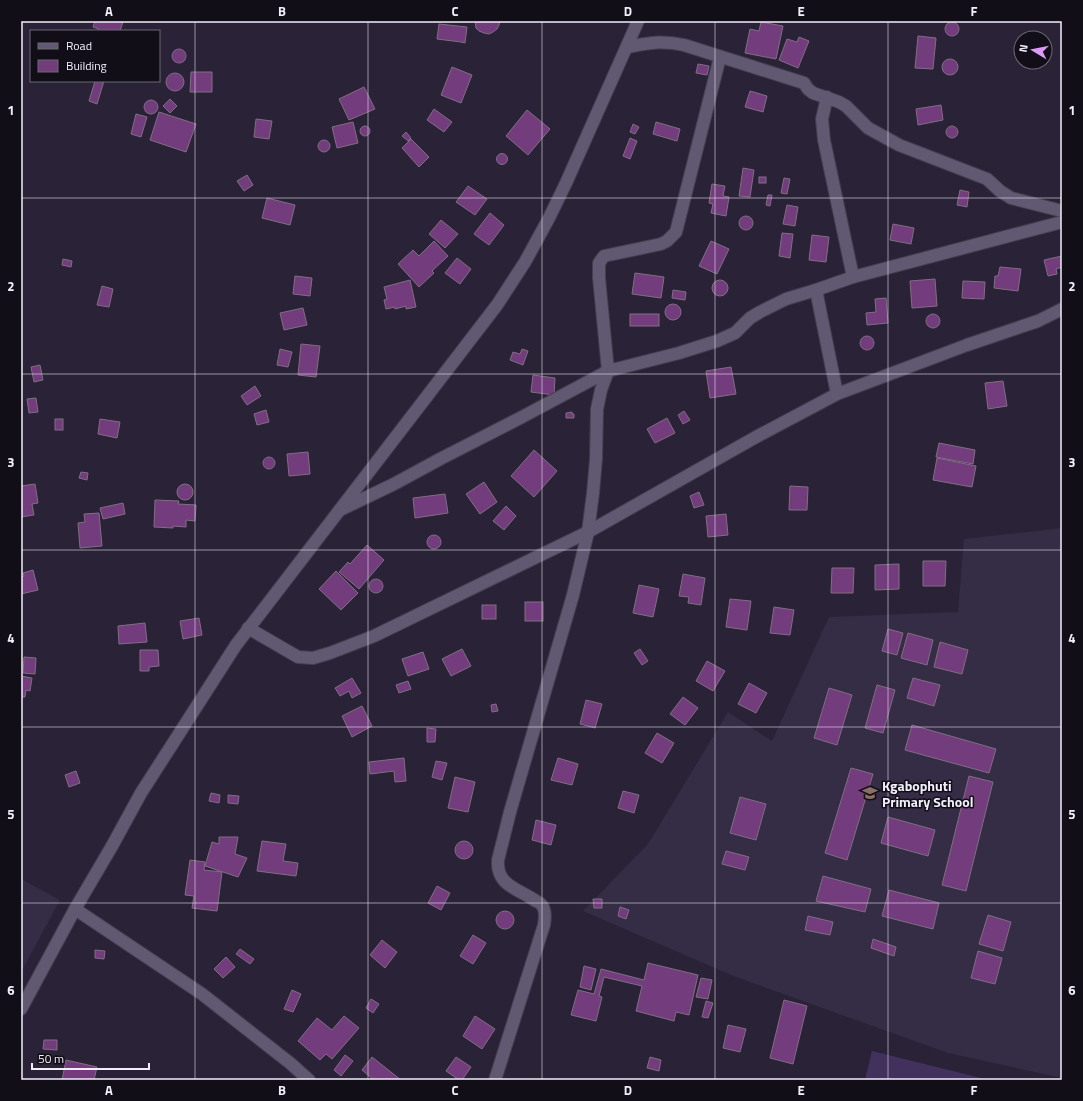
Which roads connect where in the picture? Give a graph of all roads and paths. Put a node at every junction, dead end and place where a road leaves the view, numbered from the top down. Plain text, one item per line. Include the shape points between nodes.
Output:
1 (638, 21) edge
2 (627, 47) junction
3 (720, 57) junction
4 (827, 97) junction
5 (1062, 211) edge
6 (1062, 222) edge
7 (852, 277) junction
8 (816, 290) junction
9 (1062, 309) edge
10 (608, 371) junction
11 (837, 394) junction
12 (337, 512) junction
13 (588, 532) junction
14 (248, 628) junction
15 (75, 909) junction
16 (21, 1010) edge
17 (309, 1080) edge
18 (495, 1080) edge

1 - 2 street
2 - 3 street via 666,42
2 - 12 street via 566,183 525,262 497,305
3 - 4 street via 804,83 811,91
3 - 10 street via 676,232 661,244 604,256 599,263
4 - 5 street via 846,106 868,128 899,145 987,179 1011,198
4 - 7 street via 822,119 824,140
6 - 7 street
7 - 8 street
8 - 10 street via 760,312 735,333 717,341
8 - 11 street
9 - 11 street via 1038,321
10 - 12 street
10 - 13 street via 597,409 596,459
11 - 13 street
12 - 14 street
13 - 14 street via 374,636 321,656 298,657
13 - 18 street via 573,595 498,860 498,868 505,883 543,905 545,915
14 - 15 street via 141,793
15 - 16 street
15 - 17 street via 202,994

